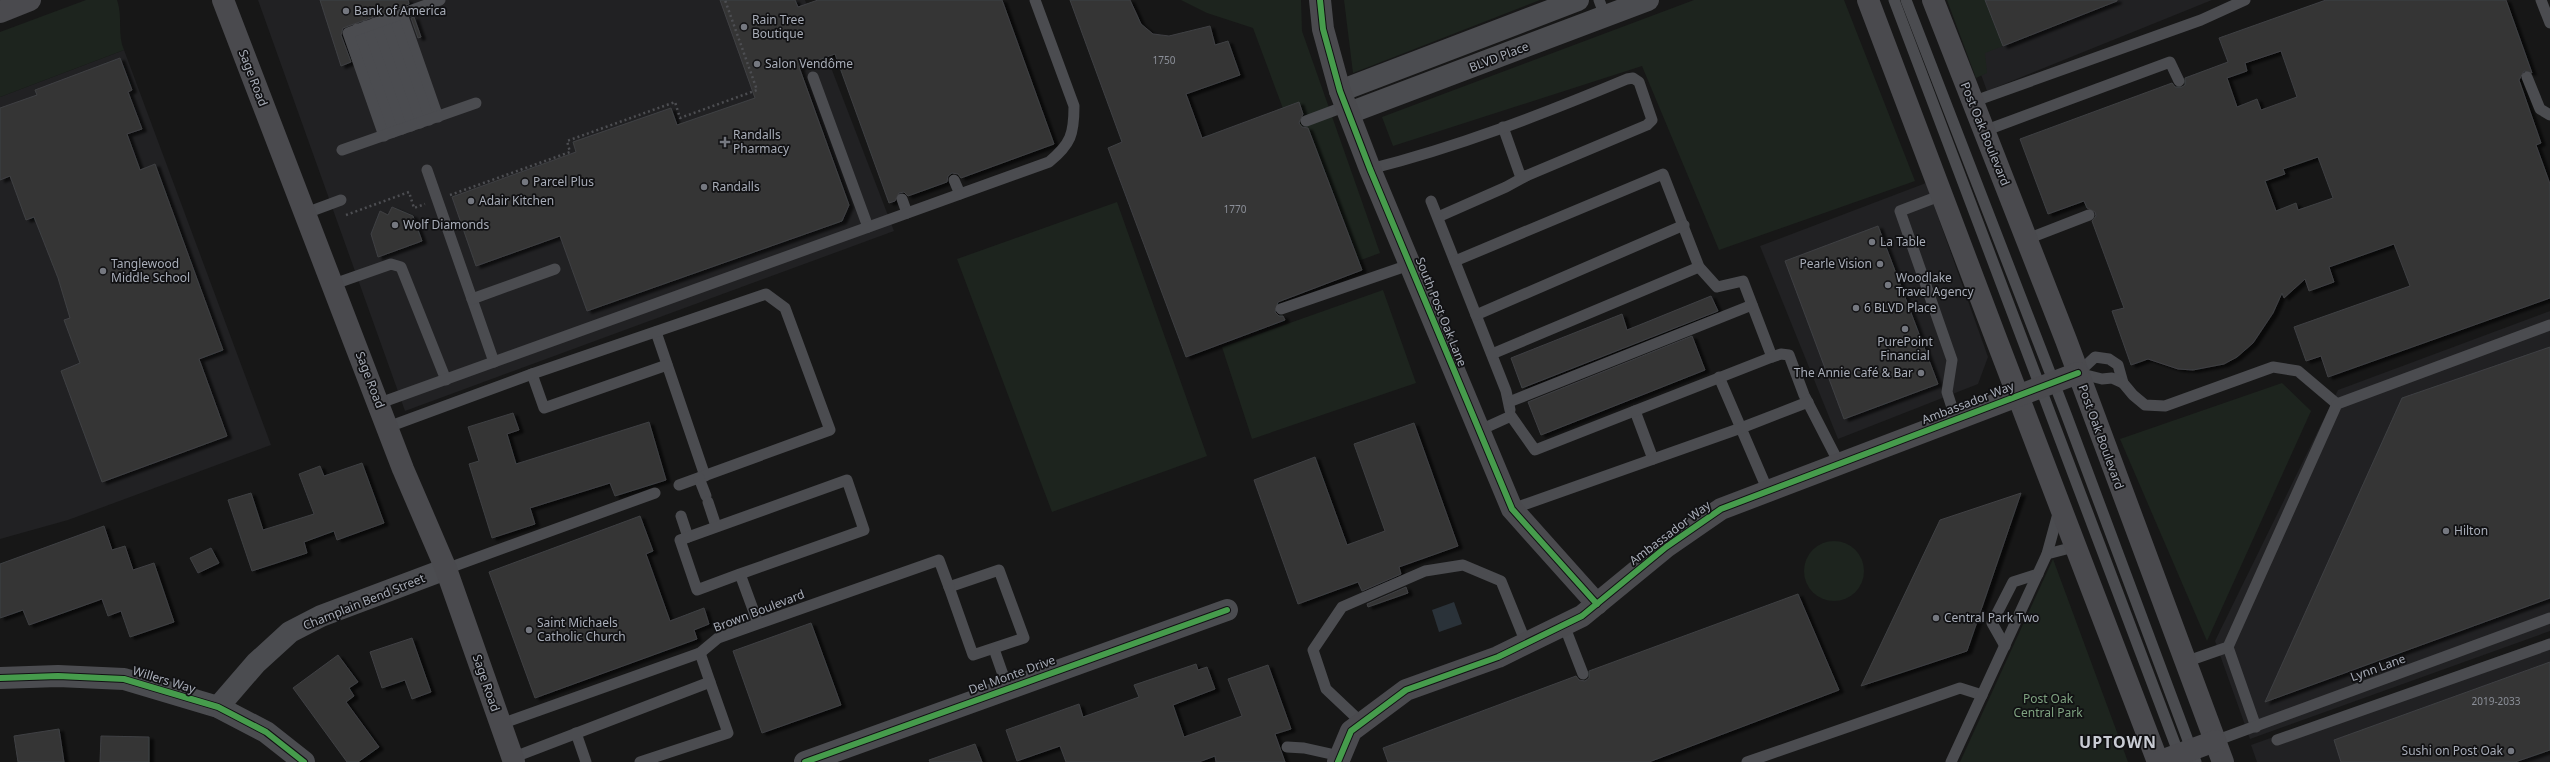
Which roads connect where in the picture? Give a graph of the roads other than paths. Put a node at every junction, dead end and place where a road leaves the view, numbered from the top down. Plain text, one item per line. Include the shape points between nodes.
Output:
1 (30, 0) edge
2 (224, 0) edge
3 (440, 0) edge
4 (1035, 0) edge
5 (1320, 0) edge
6 (1578, 0) edge
7 (1648, 0) edge
8 (1868, 0) edge
9 (1894, 0) edge
10 (1906, 0) edge
11 (1933, 0) edge
12 (2245, 0) edge
13 (2541, 0) edge
14 (1602, 8) edge
15 (0, 12) edge
16 (380, 22) junction
17 (2550, 23) edge
18 (2527, 76) dead end
19 (813, 77) dead end
20 (2179, 81) dead end
21 (1972, 102) junction
22 (476, 103) dead end
23 (1345, 103) junction
24 (2550, 115) edge
25 (1306, 121) dead end
26 (411, 126) junction
27 (1503, 127) junction
28 (1984, 131) junction
29 (342, 150) dead end
30 (1370, 169) junction
31 (427, 170) dead end
32 (1526, 176) junction
33 (954, 180) dead end
34 (960, 194) junction
35 (1942, 195) junction
36 (902, 199) dead end
37 (341, 200) dead end
38 (1431, 201) dead end
39 (306, 213) junction
40 (907, 213) junction
41 (2089, 215) dead end
42 (1438, 217) junction
43 (1684, 225) junction
44 (868, 227) junction
45 (2027, 239) junction
46 (1455, 261) junction
47 (1410, 265) junction
48 (1699, 267) junction
49 (555, 269) dead end
50 (334, 284) junction
51 (472, 299) junction
52 (1752, 305) junction
53 (1281, 310) dead end
54 (1476, 314) junction
55 (2550, 326) edge
56 (656, 332) junction
57 (1492, 354) junction
58 (1772, 357) junction
59 (494, 362) junction
60 (667, 365) junction
61 (2078, 373) junction
62 (532, 374) junction
63 (1719, 377) junction
64 (446, 380) junction
65 (2123, 383) junction
66 (2047, 385) junction
67 (2017, 396) junction
68 (1509, 402) junction
69 (1808, 402) junction
70 (380, 403) junction
71 (2337, 404) junction
72 (1635, 410) junction
73 (1511, 416) junction
74 (1956, 420) junction
75 (388, 427) junction
76 (1741, 428) junction
77 (1478, 431) junction
78 (1654, 459) junction
79 (1839, 463) junction
80 (702, 477) junction
81 (679, 485) dead end
82 (1768, 491) junction
83 (656, 494) dead end
84 (1512, 509) junction
85 (2059, 510) junction
86 (680, 516) dead end
87 (716, 526) junction
88 (688, 537) junction
89 (2074, 547) junction
90 (2047, 554) junction
91 (446, 570) junction
92 (740, 574) junction
93 (2038, 574) junction
94 (949, 587) junction
95 (1597, 604) junction
96 (1227, 610) dead end
97 (2550, 618) edge
98 (758, 623) junction
99 (1564, 625) junction
100 (1526, 643) junction
101 (2550, 644) edge
102 (2004, 646) junction
103 (2228, 647) junction
104 (994, 649) junction
105 (700, 653) junction
106 (2185, 662) junction
107 (1583, 674) dead end
108 (0, 678) edge
109 (710, 682) junction
110 (1008, 689) junction
111 (1982, 695) junction
112 (218, 707) junction
113 (1362, 723) junction
114 (500, 724) junction
115 (2256, 727) junction
116 (576, 733) junction
117 (2277, 740) dead end
118 (2215, 742) junction
119 (1287, 747) dead end
120 (2187, 757) edge
121 (1339, 759) edge
122 (513, 760) edge
123 (304, 762) edge
124 (586, 762) edge
125 (640, 762) edge
126 (805, 762) edge
127 (1747, 762) edge
128 (1951, 762) edge
129 (2158, 762) edge
130 (2223, 762) edge

1 - 15 main road
2 - 39 main road, Sage Road
3 - 16 lane
4 - 34 lane via 1074,106 1074,124 1070,141 1063,151 1049,162
5 - 23 main road, South Post Oak Lane via 1322,29
6 - 23 street, BLVD Place
7 - 14 street, BLVD Place
8 - 35 main road
9 - 66 lane
10 - 66 lane
11 - 21 main road, Post Oak Boulevard
12 - 21 lane via 2201,20
13 - 17 lane
14 - 23 street, BLVD Place
16 - 26 lane
16 - 26 lane
16 - 26 lane
16 - 26 lane via 348,33
18 - 24 lane via 2540,109
19 - 44 lane
20 - 28 lane via 2170,62
21 - 28 main road, Post Oak Boulevard
22 - 26 lane
23 - 25 lane
23 - 30 main road, South Post Oak Lane
26 - 29 lane
27 - 30 lane via 1409,159
27 - 32 lane via 1520,175
27 - 32 lane via 1561,107 1627,79 1633,78 1639,82 1652,120 1647,125
28 - 45 main road, Post Oak Boulevard
30 - 47 main road, South Post Oak Lane
31 - 51 lane
32 - 42 lane
33 - 34 lane
34 - 40 lane
35 - 67 main road
35 - 74 lane via 1900,211 1952,360 1947,392
36 - 40 lane
37 - 39 lane
38 - 42 lane
39 - 50 main road, Sage Road
40 - 44 lane
41 - 45 lane
42 - 46 lane
43 - 46 lane via 1663,174
43 - 48 lane
43 - 54 lane
44 - 59 lane
45 - 61 main road, Post Oak Boulevard
46 - 54 lane
47 - 53 lane
47 - 77 main road, South Post Oak Lane
48 - 52 lane via 1717,286 1743,281
48 - 57 lane
49 - 51 lane
50 - 64 lane via 391,264 401,267
50 - 70 main road, Sage Road
51 - 59 lane
52 - 58 lane
52 - 68 lane
54 - 57 lane
55 - 71 lane
56 - 60 lane
56 - 62 lane
56 - 80 lane via 766,294 785,308 830,430
57 - 68 lane
58 - 63 lane
58 - 69 lane via 1789,355
59 - 64 lane
60 - 62 lane via 544,408
60 - 80 lane
61 - 65 lane via 2102,380 2112,378
61 - 65 lane via 2095,357 2109,359 2118,365
61 - 66 main road, Ambassador Way
61 - 106 main road, Post Oak Boulevard
62 - 75 lane
63 - 72 lane
63 - 76 lane
64 - 70 lane
65 - 71 lane via 2145,405 2165,406 2273,367 2298,371
66 - 67 main road, Ambassador Way
66 - 120 lane
67 - 74 main road, Ambassador Way
67 - 85 main road
68 - 73 lane
69 - 76 lane
69 - 79 lane
70 - 75 main road, Sage Road
71 - 103 lane
72 - 73 lane via 1535,450
72 - 78 lane
73 - 77 lane
74 - 79 main road, Ambassador Way
75 - 91 main road, Sage Road
76 - 78 lane
76 - 82 lane
77 - 84 main road, South Post Oak Lane
78 - 84 lane
79 - 82 main road, Ambassador Way
80 - 81 lane
80 - 87 lane
82 - 95 main road, Ambassador Way via 1721,509 1666,547
83 - 91 lane
84 - 95 main road, South Post Oak Lane
85 - 89 main road
85 - 90 lane
86 - 88 lane
87 - 88 lane
87 - 92 lane via 847,480 864,530
88 - 92 lane via 680,540 697,590
89 - 90 lane
89 - 129 main road via 2122,664
90 - 93 lane
91 - 112 street, Champlain Bend Street via 321,616 290,632 256,663
91 - 114 main road, Sage Road
92 - 98 lane
93 - 102 lane
93 - 102 lane via 2012,582 1992,623
94 - 98 lane, Brown Boulevard via 939,560
94 - 104 lane via 973,655
94 - 104 lane via 999,570 1024,638
95 - 99 main road, Ambassador Way via 1582,616
96 - 110 street, Del Monte Drive
97 - 115 lane, Lynn Lane
98 - 105 lane, Brown Boulevard via 718,638
99 - 100 main road, Ambassador Way
99 - 107 lane
100 - 113 main road, Ambassador Way via 1498,657 1406,690
100 - 113 lane via 1501,582 1463,565 1425,571 1342,607 1313,650 1326,690
101 - 117 lane
102 - 111 lane
103 - 106 lane
103 - 115 lane
104 - 110 lane
105 - 109 lane
105 - 114 lane, Brown Boulevard
106 - 118 main road, Post Oak Boulevard
108 - 112 street, Willers Way via 58,676 124,679
109 - 116 lane
109 - 125 lane via 728,733
110 - 126 street, Del Monte Drive
111 - 127 lane via 1960,688
111 - 128 lane
112 - 123 street, Willers Way via 266,732
113 - 121 main road, Ambassador Way via 1351,731
114 - 122 main road, Sage Road
115 - 118 lane, Lynn Lane
116 - 122 lane
116 - 124 lane
118 - 120 main road
118 - 130 main road, Post Oak Boulevard
119 - 121 lane via 1304,748
120 - 129 main road

